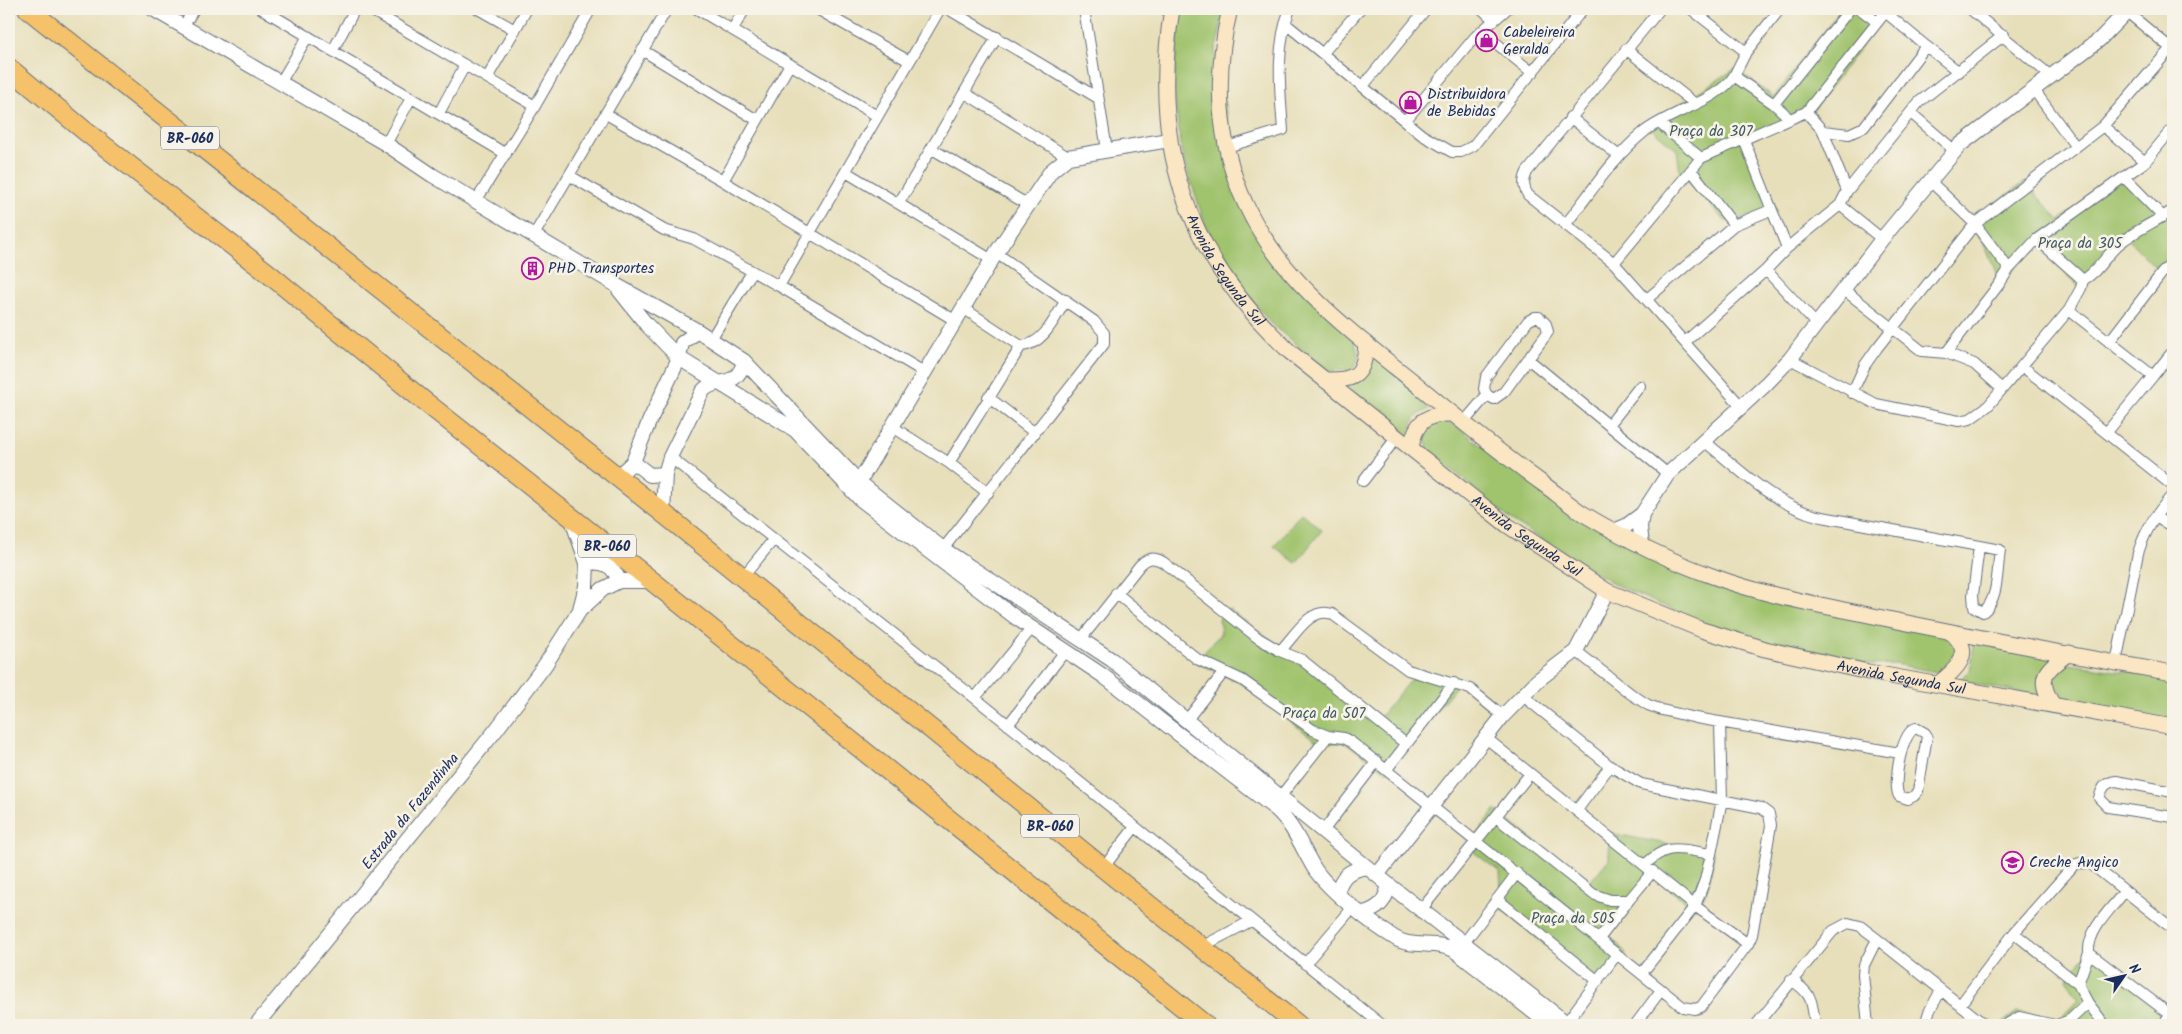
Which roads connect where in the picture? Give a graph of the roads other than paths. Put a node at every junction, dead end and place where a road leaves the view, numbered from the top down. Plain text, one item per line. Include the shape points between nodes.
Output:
1 (28, 9) edge
2 (153, 9) edge
3 (194, 9) edge
4 (262, 9) edge
5 (355, 9) edge
6 (369, 9) edge
7 (478, 9) edge
8 (527, 9) edge
9 (590, 9) edge
10 (667, 9) edge
11 (696, 9) edge
12 (745, 9) edge
13 (817, 9) edge
14 (940, 9) edge
15 (948, 9) edge
16 (1084, 9) edge
17 (1172, 9) edge
18 (1230, 9) edge
19 (1290, 9) edge
20 (1360, 9) edge
21 (1426, 9) edge
22 (1482, 9) edge
23 (1507, 9) edge
24 (1583, 9) edge
25 (1660, 9) edge
26 (1690, 9) edge
27 (1780, 9) edge
28 (1850, 9) edge
29 (1860, 9) edge
30 (1970, 9) edge
31 (1887, 10) edge
32 (2128, 10) edge
33 (385, 13) edge
34 (1494, 20) junction
35 (1877, 22) junction
36 (1286, 24) junction
37 (183, 27) junction
38 (515, 30) junction
39 (732, 30) junction
40 (1481, 31) junction
41 (2004, 35) junction
42 (308, 36) junction
43 (997, 37) junction
44 (1926, 46) junction
45 (1626, 49) junction
46 (2172, 49) edge
47 (333, 50) junction
48 (642, 50) junction
49 (1746, 52) junction
50 (1323, 53) junction
51 (910, 62) junction
52 (790, 64) junction
53 (465, 65) junction
54 (9, 68) edge
55 (1959, 72) junction
56 (1533, 73) junction
57 (1734, 76) junction
58 (2052, 77) junction
59 (487, 78) junction
60 (280, 84) junction
61 (1363, 86) junction
62 (2034, 90) junction
63 (965, 94) junction
64 (412, 98) junction
65 (1098, 98) junction
66 (1694, 104) junction
67 (1774, 104) junction
68 (535, 106) junction
69 (1806, 112) junction
70 (439, 113) junction
71 (1911, 113) junction
72 (606, 114) junction
73 (877, 116) junction
74 (1570, 117) junction
75 (757, 120) junction
76 (1789, 120) junction
77 (1405, 121) junction
78 (1659, 123) junction
79 (2103, 126) junction
80 (2173, 128) edge
81 (1823, 131) junction
82 (1169, 140) junction
83 (1744, 140) junction
84 (386, 144) junction
85 (1227, 147) junction
86 (2076, 147) junction
87 (932, 149) junction
88 (1107, 150) junction
89 (1955, 151) junction
90 (506, 154) junction
91 (1619, 156) junction
92 (1068, 157) junction
93 (1701, 158) junction
94 (2144, 162) junction
95 (1691, 170) junction
96 (846, 172) junction
97 (570, 176) junction
98 (2124, 178) junction
99 (723, 181) junction
100 (1930, 181) junction
101 (1847, 191) junction
102 (476, 201) junction
103 (899, 203) junction
104 (1027, 204) junction
105 (1840, 205) junction
106 (1772, 210) junction
107 (2173, 210) edge
108 (2164, 217) junction
109 (1975, 224) junction
110 (1565, 225) junction
111 (1734, 225) junction
112 (810, 233) junction
113 (534, 235) junction
114 (1882, 239) junction
115 (2037, 239) junction
116 (1787, 248) junction
117 (994, 256) junction
118 (2173, 262) edge
119 (1614, 263) junction
120 (2009, 269) junction
121 (1766, 270) junction
122 (752, 272) junction
123 (2083, 280) junction
124 (616, 286) junction
125 (779, 286) junction
126 (1843, 289) junction
127 (1647, 298) junction
128 (1066, 300) junction
129 (963, 308) junction
130 (2069, 310) junction
131 (956, 321) junction
132 (1816, 324) junction
133 (1892, 329) junction
134 (698, 331) junction
135 (711, 339) junction
136 (1685, 342) junction
137 (2108, 342) junction
138 (1366, 344) junction
139 (1021, 346) junction
140 (2173, 351) edge
141 (1946, 353) junction
142 (679, 358) junction
143 (1528, 359) junction
144 (1790, 359) junction
145 (744, 362) junction
146 (2022, 366) junction
147 (924, 372) junction
148 (2153, 376) junction
149 (1325, 380) junction
150 (722, 384) junction
151 (1640, 386) dead end
152 (2002, 389) junction
153 (1852, 393) junction
154 (1487, 395) junction
155 (988, 396) junction
156 (1741, 406) junction
157 (1458, 418) junction
158 (1609, 425) junction
159 (893, 427) junction
160 (2107, 432) junction
161 (1035, 433) junction
162 (1397, 437) junction
163 (1704, 441) junction
164 (1412, 448) junction
165 (670, 457) junction
166 (633, 462) junction
167 (948, 463) junction
168 (666, 474) junction
169 (1668, 474) junction
170 (617, 477) junction
171 (1363, 481) dead end
172 (859, 482) junction
173 (2173, 486) edge
174 (988, 493) junction
175 (2173, 494) edge
176 (663, 513) junction
177 (1642, 514) junction
178 (571, 517) junction
179 (2155, 517) junction
180 (2173, 527) edge
181 (1614, 530) junction
182 (774, 539) junction
183 (1642, 545) junction
184 (1979, 546) junction
185 (943, 549) junction
186 (587, 563) junction
187 (742, 578) junction
188 (619, 581) junction
189 (652, 581) junction
190 (1607, 591) junction
191 (1116, 593) junction
192 (1023, 602) junction
193 (580, 610) junction
194 (1015, 617) junction
195 (1032, 628) junction
196 (1950, 632) junction
197 (1081, 638) junction
198 (1066, 650) junction
199 (1576, 650) junction
200 (1280, 651) junction
201 (2069, 653) junction
202 (1112, 660) junction
203 (2116, 663) junction
204 (1224, 672) junction
205 (2173, 672) edge
206 (1102, 675) junction
207 (1454, 683) junction
208 (1938, 684) junction
209 (1522, 695) junction
210 (975, 698) junction
211 (2054, 706) junction
212 (1503, 716) junction
213 (1186, 722) junction
214 (1720, 723) junction
215 (1008, 725) junction
216 (2173, 727) edge
217 (1328, 736) junction
218 (1486, 738) junction
219 (1406, 744) junction
220 (1900, 754) junction
221 (1377, 761) junction
222 (1610, 766) junction
223 (1387, 769) junction
224 (1529, 774) junction
225 (2173, 792) edge
226 (1280, 797) junction
227 (1722, 800) junction
228 (1431, 806) junction
229 (1576, 810) junction
230 (1496, 817) junction
231 (2173, 817) edge
232 (1135, 827) junction
233 (1323, 831) junction
234 (1476, 841) junction
235 (1711, 854) junction
236 (1103, 868) junction
237 (1649, 868) junction
238 (1372, 871) junction
239 (1518, 873) junction
240 (1390, 885) junction
241 (2125, 891) junction
242 (1337, 893) junction
243 (1497, 900) junction
244 (1629, 900) junction
245 (1694, 906) junction
246 (1358, 910) junction
247 (1421, 910) junction
248 (1251, 921) junction
249 (2173, 929) edge
250 (2014, 933) junction
251 (1599, 939) junction
252 (1877, 939) junction
253 (1464, 943) junction
254 (1748, 944) junction
255 (1201, 947) junction
256 (2089, 953) junction
257 (1617, 954) junction
258 (1306, 964) junction
259 (1642, 973) junction
260 (1792, 980) junction
261 (1598, 981) junction
262 (2078, 984) junction
263 (1661, 990) junction
264 (1942, 990) junction
265 (2088, 1003) junction
266 (1960, 1005) junction
267 (1276, 1008) junction
268 (2172, 1014) edge
269 (1567, 1024) edge
270 (256, 1025) edge
271 (1205, 1025) edge
272 (1285, 1025) edge
273 (1298, 1025) edge
274 (1382, 1025) edge
275 (1550, 1025) edge
276 (1635, 1025) edge
277 (1756, 1025) edge
278 (1815, 1025) edge
279 (1868, 1025) edge
280 (1925, 1025) edge
281 (1985, 1025) edge
282 (2005, 1025) edge
283 (2056, 1025) edge
284 (2105, 1025) edge
285 (2163, 1025) edge

1 - 170 highway, BR-060
2 - 37 street
3 - 37 street
4 - 42 street
5 - 47 street
6 - 33 street
7 - 38 street
8 - 38 street
9 - 68 street
10 - 48 street
11 - 39 street
12 - 39 street
13 - 51 street
14 - 51 street
15 - 43 street
16 - 65 street
17 - 82 main road, Avenida Segunda Sul via 1165,90
18 - 85 main road via 1221,42 1219,80
19 - 36 street
20 - 50 street
21 - 61 street
22 - 34 street
23 - 34 street
24 - 56 street
25 - 45 street
26 - 49 street
27 - 49 street
28 - 67 street
29 - 35 street
30 - 41 street
31 - 35 street
31 - 44 street
32 - 46 street
32 - 58 street via 2100,40
33 - 53 street
34 - 40 street
35 - 69 street
36 - 50 street
36 - 85 street via 1280,91 1283,130
37 - 60 street
38 - 59 street
39 - 52 street
40 - 56 street
40 - 77 street
41 - 55 street
41 - 58 street
42 - 47 street
42 - 60 street
43 - 63 street
43 - 65 street
44 - 55 street
44 - 81 street via 1864,127 1849,134
45 - 66 street
45 - 74 street
46 - 79 street
47 - 64 street
48 - 72 street
48 - 75 street
49 - 57 street
50 - 61 street
51 - 73 street
52 - 73 street
52 - 75 street
53 - 59 street
53 - 70 street
54 - 178 highway, BR-060
55 - 71 street via 1927,94
56 - 77 street via 1469,149 1452,152
57 - 66 street via 1722,90
57 - 67 street
58 - 62 street
59 - 68 street
60 - 84 street
61 - 77 street
62 - 86 street
62 - 89 street
63 - 87 street
63 - 92 street
64 - 70 street
64 - 84 street
65 - 88 street
66 - 78 street
67 - 76 street
68 - 90 street
69 - 76 street
69 - 81 street
70 - 90 street
71 - 89 street
71 - 101 street
72 - 97 street
72 - 99 street
73 - 96 street
74 - 91 street
74 - 110 street via 1524,179 1528,195
75 - 99 street
76 - 83 street
78 - 91 street via 1643,132
78 - 93 street
79 - 86 street
79 - 94 street
80 - 94 street
81 - 101 street
82 - 88 street
82 - 149 main road, Avenida Segunda Sul via 1193,222 1223,277 1262,326
83 - 93 street
83 - 106 street
84 - 102 street
85 - 138 main road via 1234,177 1266,241 1300,285
86 - 109 street
87 - 103 street
87 - 104 street
88 - 92 street
89 - 100 street
90 - 102 street
91 - 110 street
92 - 104 street via 1051,171
93 - 95 street
94 - 98 street
95 - 111 street
95 - 119 street
96 - 103 street
96 - 112 street
97 - 113 street
97 - 122 street via 664,230 694,239
98 - 108 street
98 - 115 street
99 - 112 street
100 - 109 street
100 - 114 street
101 - 105 street
102 - 113 street
103 - 117 street
104 - 117 street
105 - 114 street
105 - 116 street
106 - 111 street
106 - 116 street
107 - 108 street
108 - 123 street via 2117,245
109 - 120 street
109 - 133 street
110 - 119 street
111 - 127 street
112 - 125 street
112 - 131 street
113 - 124 street
114 - 126 street
115 - 120 street
115 - 123 street
116 - 121 street
117 - 128 street
117 - 129 street
118 - 137 street
119 - 127 street
120 - 141 street
121 - 132 street
121 - 136 street
122 - 125 street
122 - 135 street
123 - 130 street
124 - 134 street
124 - 142 street
125 - 147 street
126 - 132 street
126 - 133 street
127 - 136 street
128 - 139 street via 1038,340
128 - 161 street via 1100,327 1104,333 1104,344
129 - 131 street
129 - 139 street
130 - 137 street
130 - 146 street
131 - 147 street
132 - 144 street
133 - 141 street via 1922,351
133 - 153 street via 1865,365
134 - 135 street
134 - 142 street via 682,343
135 - 145 street
136 - 156 street
137 - 148 street
138 - 149 main road via 1362,368 1358,372 1346,379
138 - 157 main road
139 - 155 street
140 - 148 street
141 - 152 street via 1974,364
142 - 150 street
142 - 166 street
143 - 154 street via 1504,392 1494,398
143 - 154 street via 1548,332 1539,317 1528,321 1486,378 1484,389
143 - 158 street
144 - 153 street
144 - 156 street
145 - 150 street via 736,378
145 - 172 street
146 - 152 street
146 - 160 street
147 - 159 street
148 - 160 street
149 - 162 main road, Avenida Segunda Sul
150 - 165 street via 704,389
150 - 194 street via 795,430 854,494
151 - 158 street
152 - 153 street via 1981,412 1970,419 1959,420 1876,404
154 - 157 street
155 - 161 street
155 - 167 street
156 - 163 street
157 - 164 main road via 1441,413 1429,416 1414,433
157 - 181 main road via 1580,511
158 - 169 street
159 - 167 street
159 - 172 street
160 - 173 street
161 - 174 street
162 - 164 main road, Avenida Segunda Sul
162 - 171 street
163 - 169 street
163 - 184 street via 1776,498 1799,511
164 - 190 main road, Avenida Segunda Sul via 1507,525
165 - 168 street
165 - 182 street
166 - 168 street via 650,475
166 - 170 street
167 - 174 street
168 - 176 street
169 - 177 street
170 - 176 highway, BR-060
172 - 185 street
174 - 185 street
175 - 179 street
176 - 187 highway, BR-060
177 - 181 street
177 - 183 street
178 - 186 street, Estrada da Fazendinha
178 - 189 highway, BR-060
179 - 180 street
179 - 203 street via 2146,529 2138,553
181 - 183 main road
182 - 187 street
182 - 210 street
183 - 196 main road via 1677,563 1728,582 1789,599
184 - 184 street via 2000,550 1993,598 1983,612 1974,607 1973,595
185 - 192 street
186 - 188 street via 607,564
186 - 193 street, Estrada da Fazendinha
187 - 236 highway, BR-060
188 - 189 street
188 - 193 street, Estrada da Fazendinha via 603,589
189 - 271 highway, BR-060
190 - 199 street
190 - 208 main road, Avenida Segunda Sul via 1702,630 1765,649
191 - 197 street
191 - 200 street via 1144,561 1157,559 1258,638
191 - 204 street via 1187,652
192 - 194 street
192 - 197 street
193 - 270 street, Estrada da Fazendinha via 545,665 496,730
194 - 195 street
195 - 198 street
195 - 210 street
196 - 201 main road
196 - 208 main road via 1958,638 1962,659 1958,667
197 - 202 street
198 - 206 street
198 - 215 street
199 - 209 street
199 - 214 street via 1648,705
200 - 207 street via 1310,618 1326,612 1408,670
200 - 219 street via 1302,660
201 - 203 main road
201 - 211 main road via 2044,675 2046,694
202 - 206 street
202 - 213 street
203 - 205 main road
204 - 213 street
204 - 217 street via 1242,680 1301,724
206 - 242 street via 1277,810 1290,824 1314,868
207 - 212 street via 1474,692
207 - 219 street
208 - 211 main road, Avenida Segunda Sul
209 - 212 street
209 - 222 street
210 - 215 street
211 - 216 main road, Avenida Segunda Sul
212 - 218 street
213 - 226 street
214 - 220 street
214 - 227 street
215 - 232 street
217 - 221 street via 1344,738
217 - 226 street
218 - 224 street
218 - 228 street
219 - 223 street
220 - 220 street via 1896,790 1899,796 1908,800 1918,791 1925,733 1911,729
221 - 223 street
221 - 233 street
222 - 227 street via 1641,784
222 - 229 street
223 - 228 street
224 - 229 street
224 - 230 street
225 - 231 street via 2116,781 2107,782 2099,798 2108,807
226 - 233 street
227 - 235 street
227 - 254 street via 1761,808 1771,819
228 - 234 street
228 - 238 street
229 - 237 street
230 - 234 street
230 - 244 street via 1593,894 1610,900
232 - 236 street
232 - 248 street
233 - 238 street
234 - 239 street
234 - 247 street
235 - 237 street via 1667,848 1660,852
235 - 245 street
236 - 255 highway, BR-060
237 - 244 street
237 - 245 street
238 - 240 street
238 - 242 street via 1352,870 1343,877
239 - 243 street
239 - 251 street
240 - 246 street via 1383,902 1372,911
240 - 247 street
241 - 249 street
241 - 250 street via 2091,864 2080,862
241 - 256 street via 2096,929 2088,945
242 - 246 street
243 - 253 street
243 - 261 street
244 - 251 street
245 - 254 street
245 - 259 street
246 - 258 street
246 - 275 street via 1400,941 1442,945 1454,950
247 - 253 street
248 - 255 street
248 - 258 street
250 - 262 street
250 - 266 street
251 - 257 street
252 - 260 street via 1854,924 1840,926
252 - 264 street
252 - 279 street via 1864,965
253 - 269 street
254 - 263 street via 1701,1007 1683,1007
255 - 267 highway, BR-060
256 - 262 street
256 - 268 street
257 - 259 street
257 - 261 street
258 - 274 street
259 - 263 street
260 - 277 street
260 - 278 street via 1810,995
261 - 269 street
262 - 265 street
263 - 276 street
264 - 266 street
264 - 280 street
265 - 283 street via 2070,1020
265 - 284 street
266 - 281 street
267 - 272 highway
267 - 273 highway, BR-060
268 - 285 street
282 - 283 street via 2019,1017

